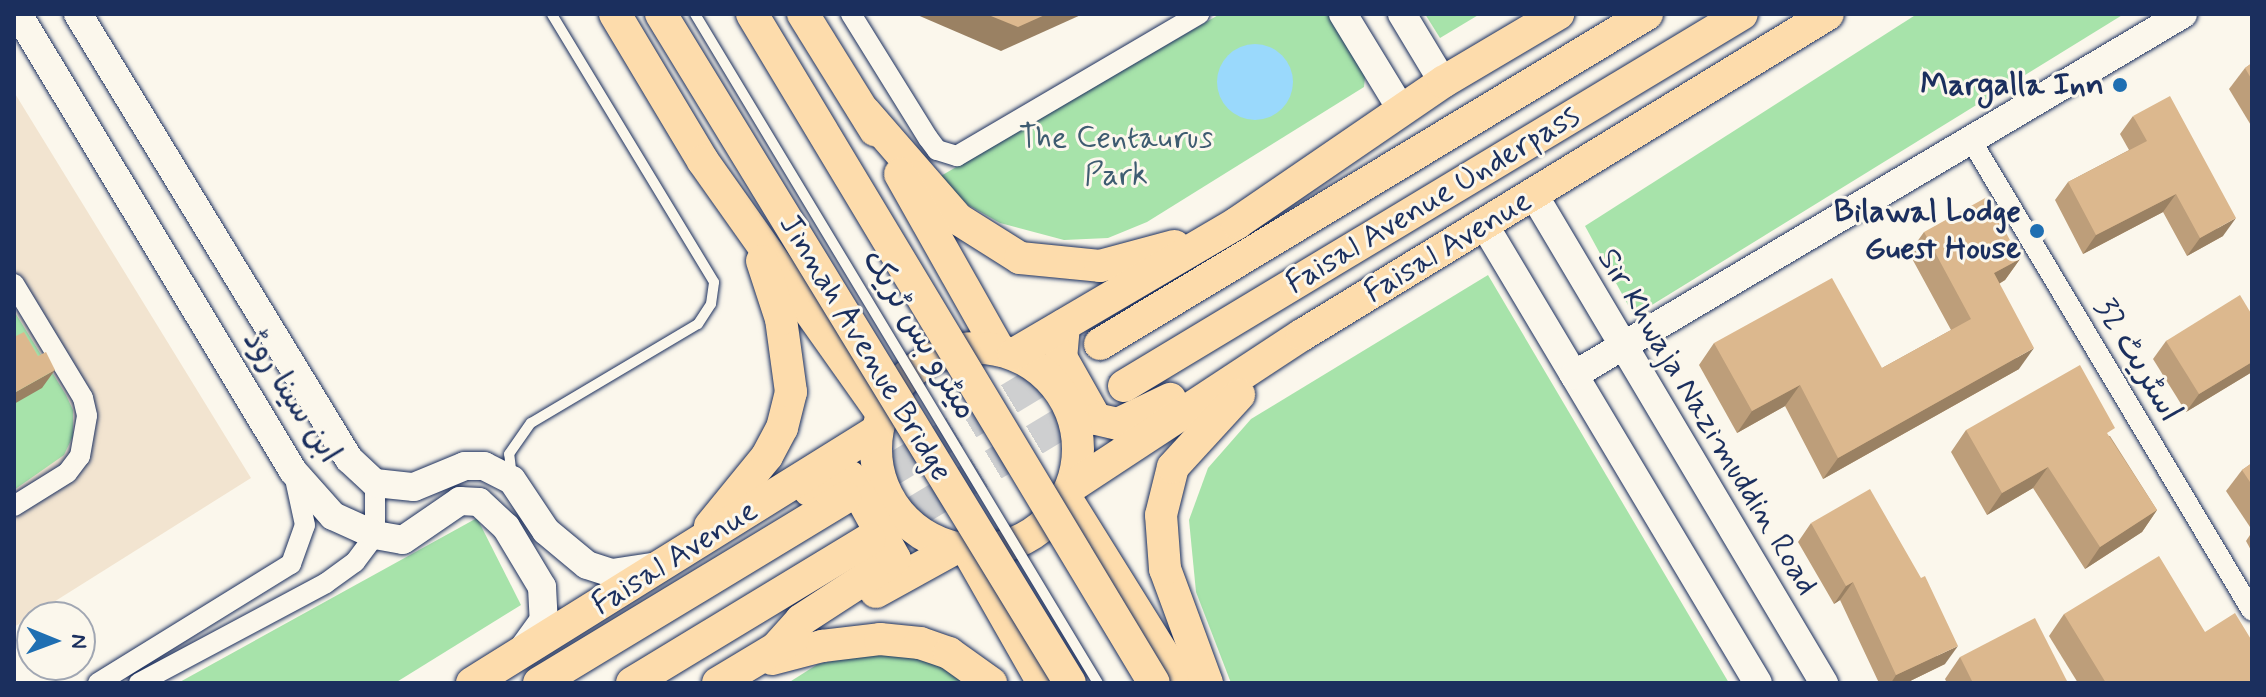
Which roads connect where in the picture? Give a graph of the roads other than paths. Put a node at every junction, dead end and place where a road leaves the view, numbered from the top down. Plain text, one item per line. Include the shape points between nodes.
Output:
1 (18, 14) edge
2 (78, 14) edge
3 (552, 14) edge
4 (615, 14) edge
5 (661, 14) edge
6 (695, 14) edge
7 (752, 14) edge
8 (803, 14) edge
9 (851, 14) edge
10 (1199, 14) edge
11 (1343, 14) edge
12 (1402, 14) edge
13 (1558, 14) edge
14 (1647, 14) edge
15 (1742, 14) edge
16 (1828, 14) edge
17 (2183, 14) edge
18 (1443, 82) junction
19 (1401, 109) junction
20 (865, 112) junction
21 (1971, 140) junction
22 (703, 161) junction
23 (1534, 195) junction
24 (1237, 223) junction
25 (1485, 226) junction
26 (14, 284) edge
27 (1064, 325) junction
28 (1302, 335) junction
29 (1100, 344) tunnel mouth
30 (1622, 349) junction
31 (1006, 352) junction
32 (1574, 375) junction
33 (1124, 386) tunnel mouth
34 (879, 422) junction
35 (293, 471) junction
36 (512, 480) junction
37 (375, 483) junction
38 (1069, 492) junction
39 (845, 498) tunnel mouth
40 (14, 506) edge
41 (734, 523) junction
42 (546, 531) junction
43 (375, 535) junction
44 (870, 539) tunnel mouth
45 (961, 550) junction
46 (521, 552) junction
47 (675, 558) junction
48 (2252, 611) edge
49 (777, 647) junction
50 (518, 656) junction
51 (746, 666) junction
52 (98, 683) edge
53 (139, 683) edge
54 (472, 683) edge
55 (539, 683) edge
56 (632, 683) edge
57 (718, 683) edge
58 (991, 683) edge
59 (1043, 683) edge
60 (1070, 683) edge
61 (1098, 683) edge
62 (1154, 683) edge
63 (1181, 683) edge
64 (1207, 683) edge
65 (1758, 683) edge
66 (1824, 683) edge

1 - 35 main road, ابن سینا روڈ
2 - 37 main road, ابن سینا روڈ via 349,459
3 - 36 lane via 714,282 711,304 698,324 531,423 509,454
4 - 22 main road
5 - 60 main road, Jinnah Avenue Bridge, bridge
6 - 61 lane, میٹرو بس ٹریک, bridge
7 - 62 main road, bridge
8 - 20 main road
9 - 10 street via 928,138 937,150 957,156
11 - 19 main road
12 - 18 main road
13 - 18 main road
14 - 29 main road, Faisal Avenue Underpass
15 - 33 main road, Faisal Avenue Underpass
16 - 23 main road, Faisal Avenue
17 - 21 main road
18 - 19 main road
19 - 24 main road
20 - 24 main road via 958,219 1020,258 1100,266
20 - 31 main road
21 - 30 main road
21 - 48 street, اسٹریٹ 32
22 - 34 main road
22 - 47 main road via 761,260 781,319 791,392 782,428 767,456
23 - 25 main road, Faisal Avenue
23 - 30 main road, Sir Khwaja Nazimuddin Road
24 - 27 main road
25 - 28 main road, Faisal Avenue
25 - 32 main road
26 - 40 street via 83,398 87,416 80,456 67,473
27 - 28 main road via 1061,357 1068,375 1096,419 1106,424 1138,418 1217,371
27 - 31 main road
28 - 38 main road, Faisal Avenue
28 - 64 main road via 1202,429 1173,467 1165,488 1165,569
30 - 32 main road
30 - 66 main road, Sir Khwaja Nazimuddin Road
31 - 34 main road via 970,347 929,360 895,388
31 - 38 main road via 1041,370 1062,394 1076,434
32 - 65 main road
34 - 41 main road, Faisal Avenue
34 - 45 main road via 876,462 884,492 913,528
35 - 43 main road, ابن سینا روڈ via 333,516
35 - 52 street via 305,525 291,564
36 - 37 main road, ابن سینا روڈ via 484,466 465,466 414,487
36 - 42 main road
37 - 43 street
38 - 45 main road via 1049,522 1025,539 998,549
38 - 63 main road
39 - 55 main road
41 - 47 main road, Faisal Avenue
41 - 49 main road via 759,518 844,473 895,552 890,564 801,620
42 - 46 main road
42 - 47 main road via 587,565 612,573
43 - 46 main road, ابن سینا روڈ via 403,540 460,501 479,502 506,527
43 - 53 street via 355,562 326,583
44 - 56 main road
45 - 49 main road
45 - 59 main road
46 - 50 main road, ابن سینا روڈ via 542,587 544,620
47 - 50 main road, Faisal Avenue
49 - 51 main road
50 - 54 main road, Faisal Avenue
51 - 57 main road
51 - 58 main road via 822,646 880,639 949,653

